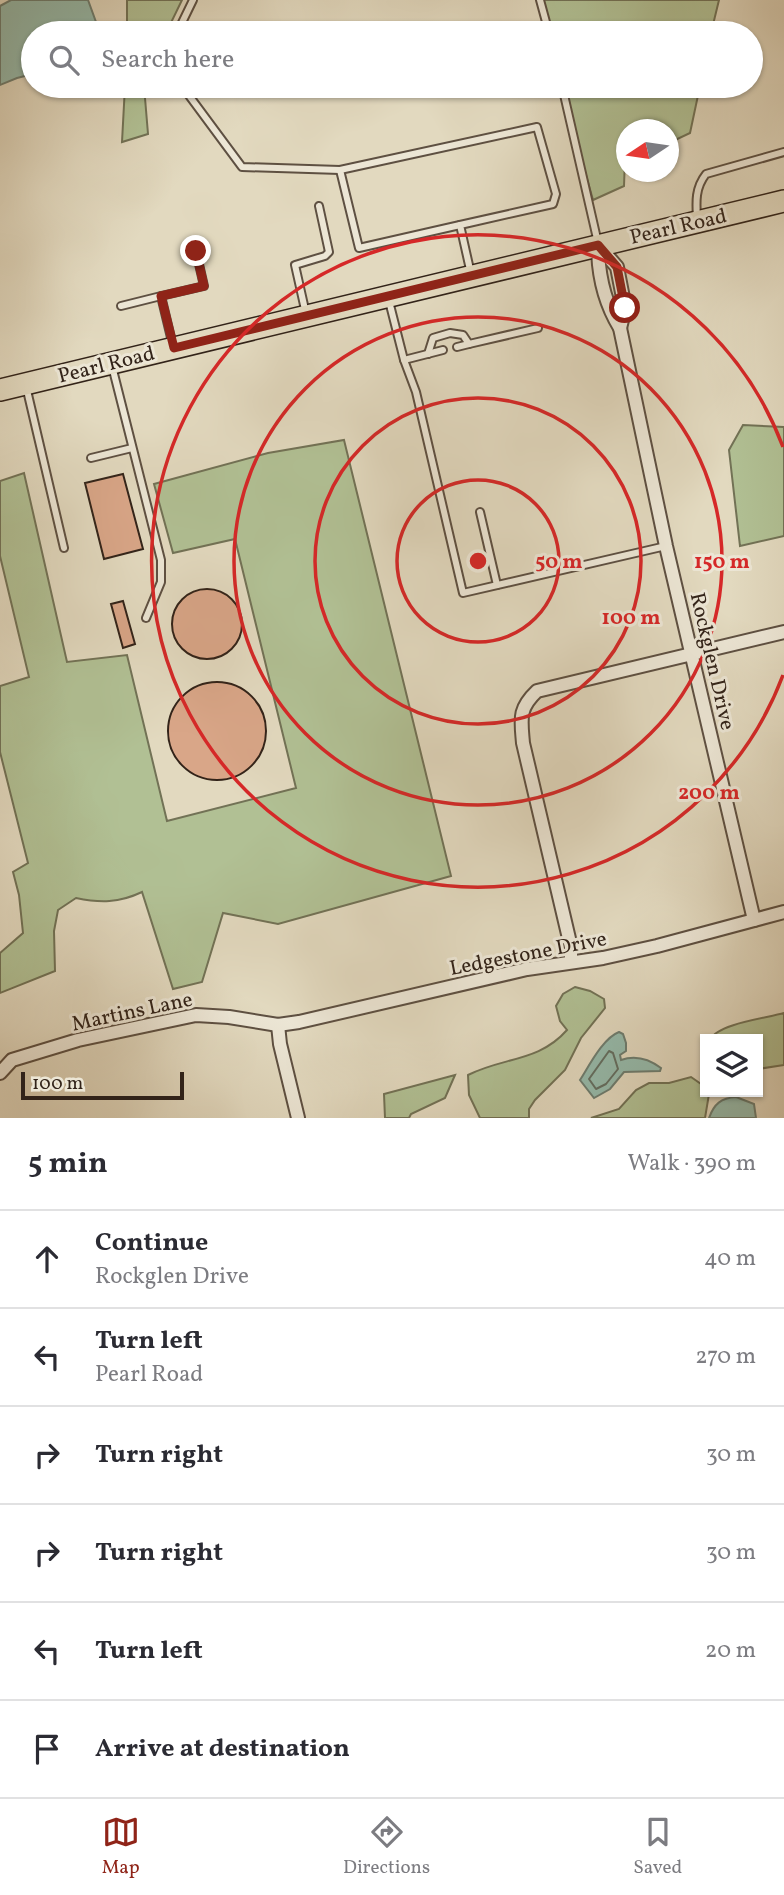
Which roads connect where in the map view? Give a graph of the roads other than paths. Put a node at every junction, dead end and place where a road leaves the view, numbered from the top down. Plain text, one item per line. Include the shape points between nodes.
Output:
1 (193, 0) edge
2 (540, 0) edge
3 (183, 21) edge
4 (546, 21) edge
5 (191, 98) edge
6 (565, 98) edge
7 (784, 152) edge
8 (341, 170) junction
9 (784, 201) edge
10 (319, 206) dead end
11 (697, 221) junction
12 (460, 225) junction
13 (598, 245) junction
14 (196, 251) dead end
15 (472, 276) junction
16 (161, 296) junction
17 (388, 296) junction
18 (121, 306) dead end
19 (307, 316) junction
20 (538, 328) dead end
21 (620, 328) junction
22 (469, 344) junction
23 (457, 346) dead end
24 (174, 348) junction
25 (443, 350) dead end
26 (428, 354) junction
27 (404, 360) junction
28 (111, 363) junction
29 (25, 384) junction
30 (0, 390) edge
31 (132, 448) junction
32 (91, 458) dead end
33 (480, 512) dead end
34 (666, 546) junction
35 (64, 548) dead end
36 (497, 585) junction
37 (146, 618) dead end
38 (784, 632) edge
39 (692, 653) junction
40 (784, 912) edge
41 (754, 920) junction
42 (571, 961) junction
43 (278, 1025) junction
44 (0, 1073) edge
45 (299, 1118) edge

1 - 3 lane
2 - 4 lane
5 - 8 lane via 242,167
6 - 13 lane
7 - 11 lane via 706,174 695,199
8 - 12 lane via 359,248
8 - 12 lane via 537,127 556,194 553,204
9 - 11 main road, Pearl Road
10 - 19 lane via 329,252 326,257 295,265
11 - 13 main road, Pearl Road
12 - 15 lane
13 - 15 main road, Pearl Road
13 - 21 street, Rockglen Drive via 598,271 609,310
13 - 21 street, Rockglen Drive via 617,267 625,308
14 - 16 lane via 204,286
15 - 17 main road, Pearl Road
16 - 18 lane
16 - 24 lane
17 - 19 main road, Pearl Road
17 - 27 lane
19 - 24 main road, Pearl Road
20 - 22 lane
21 - 34 street, Rockglen Drive
22 - 23 lane
22 - 26 lane via 463,335 450,333 433,338
24 - 28 main road, Pearl Road
25 - 26 lane
26 - 27 lane
27 - 36 lane via 416,392 463,593
28 - 29 main road, Pearl Road
28 - 31 lane
29 - 30 main road, Pearl Road
29 - 35 lane
31 - 32 lane
31 - 37 lane via 161,560 162,582
33 - 36 lane
34 - 36 lane
34 - 39 street, Rockglen Drive
38 - 39 street
39 - 41 street, Rockglen Drive
39 - 42 street via 537,691 525,703 523,743
40 - 41 street, Ledgestone Drive
41 - 42 street, Ledgestone Drive via 604,958
42 - 43 street, Ledgestone Drive
43 - 44 street, Martins Lane via 196,1014 78,1040 12,1060
43 - 45 street

